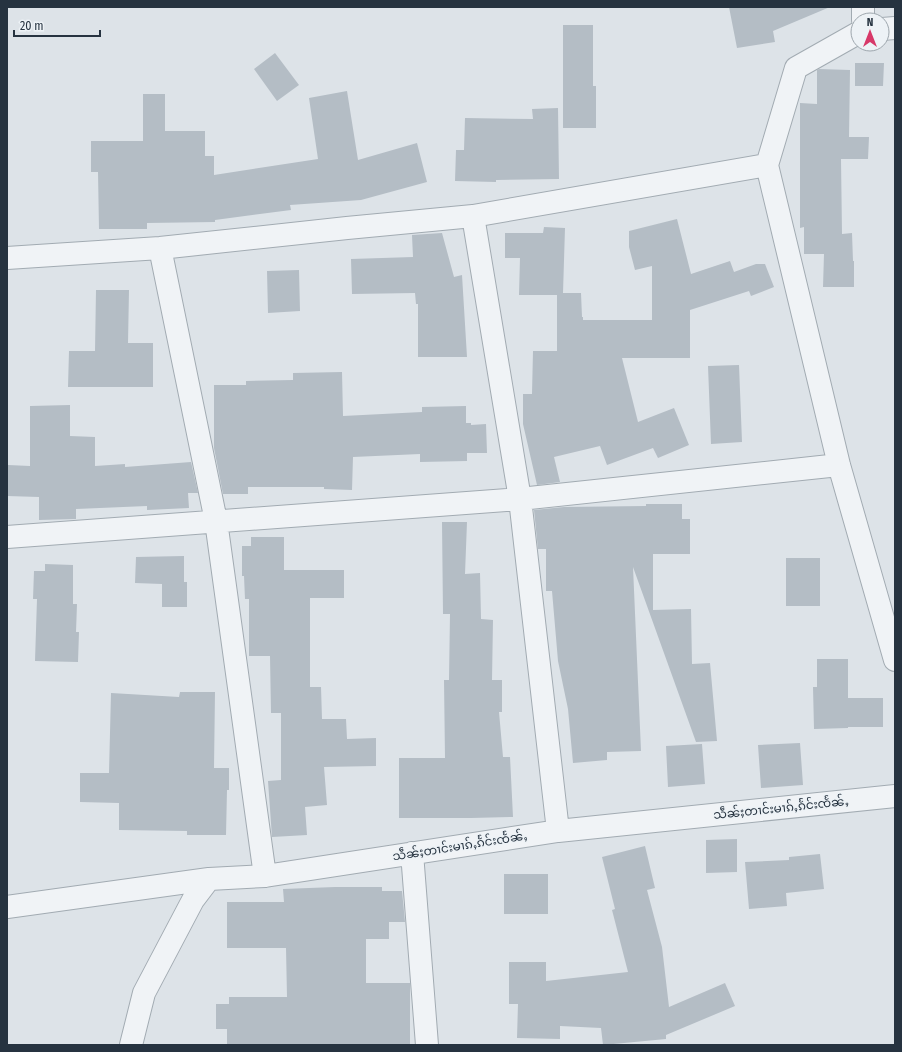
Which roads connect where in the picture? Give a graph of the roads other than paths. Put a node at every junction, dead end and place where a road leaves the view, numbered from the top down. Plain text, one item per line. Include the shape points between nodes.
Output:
1 (850, 38) edge
2 (767, 166) junction
3 (473, 216) junction
4 (160, 248) junction
5 (7, 258) edge
6 (839, 465) junction
7 (520, 499) junction
8 (216, 521) junction
9 (7, 537) edge
10 (895, 660) edge
11 (895, 796) edge
12 (558, 831) junction
13 (412, 853) junction
14 (265, 876) junction
15 (209, 879) junction
16 (7, 907) edge
17 (131, 1045) edge
18 (427, 1045) edge

1 - 2 street via 796,68
2 - 3 street
2 - 6 street
3 - 4 street
3 - 7 street
4 - 5 street
4 - 8 street
6 - 7 street
6 - 10 street
7 - 8 street
7 - 12 street
8 - 9 street
8 - 14 street
11 - 12 street, သဵၼ်ႈတၢင်းမၢၵ်ႇၵႅင်းၸႅၼ်ႇ
12 - 13 street, သဵၼ်ႈတၢင်းမၢၵ်ႇၵႅင်းၸႅၼ်ႇ
13 - 14 street, သဵၼ်ႈတၢင်းမၢၵ်ႇၵႅင်းၸႅၼ်ႇ
13 - 18 street
14 - 15 street, သဵၼ်ႈတၢင်းမၢၵ်ႇၵႅင်းၸႅၼ်ႇ
15 - 16 street, သဵၼ်ႈတၢင်းမၢၵ်ႇၵႅင်းၸႅၼ်ႇ
15 - 17 street via 193,900 144,993

